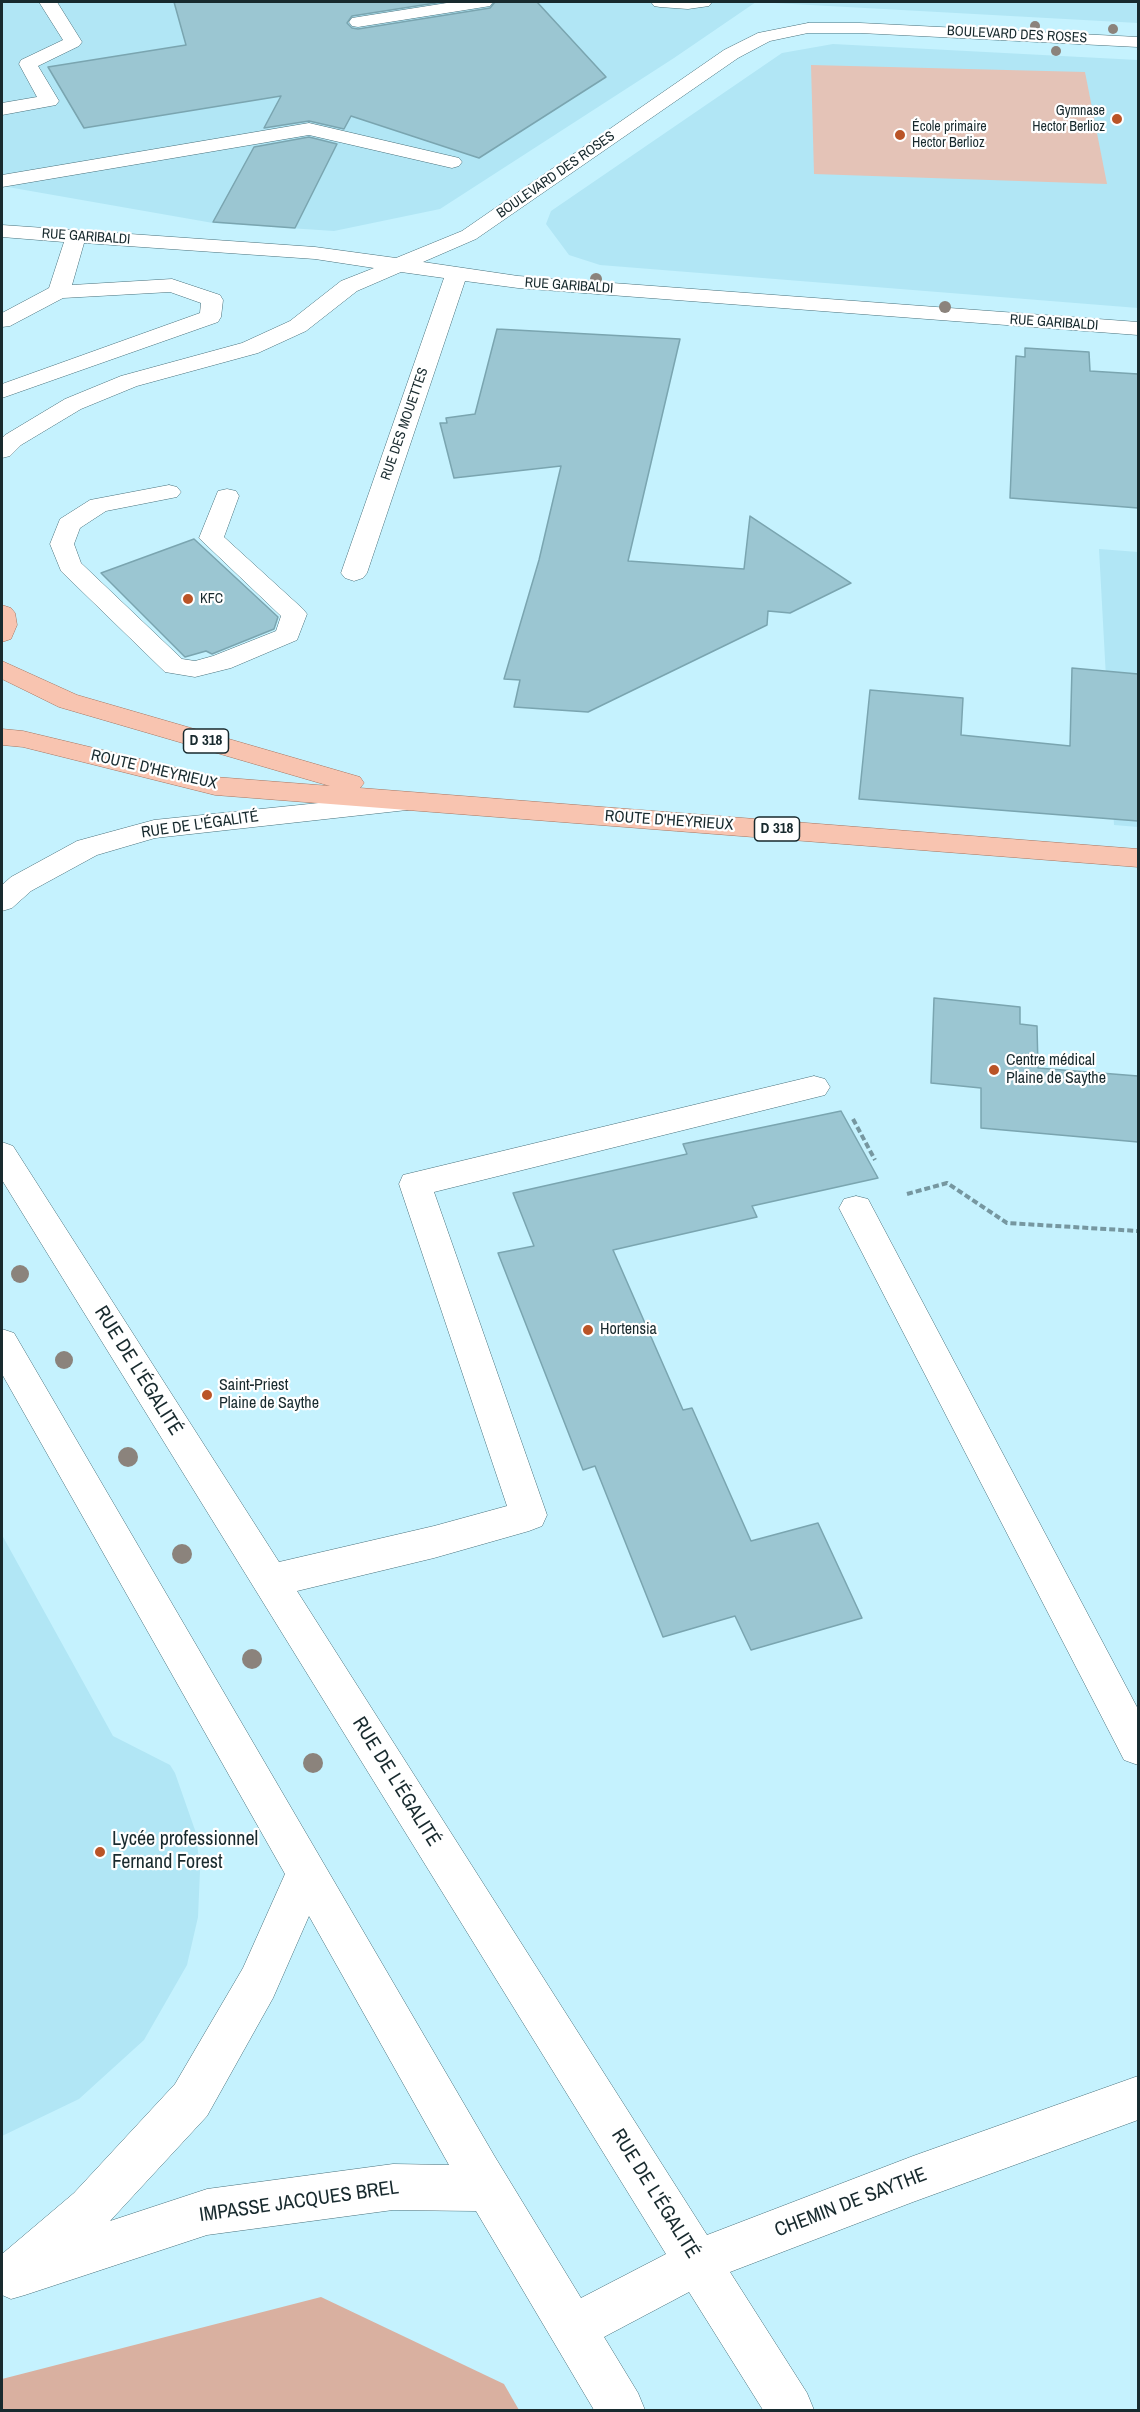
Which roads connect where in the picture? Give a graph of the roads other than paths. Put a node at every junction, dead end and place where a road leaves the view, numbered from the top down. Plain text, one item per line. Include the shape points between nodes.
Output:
1 (48, 2) edge
2 (484, 2) edge
3 (660, 2) edge
4 (704, 2) edge
5 (371, 39) dead end
6 (1138, 42) edge
7 (2, 109) edge
8 (452, 162) dead end
9 (2, 181) edge
10 (2, 231) edge
11 (76, 236) junction
12 (395, 265) junction
13 (456, 275) junction
14 (58, 292) junction
15 (2, 321) edge
16 (1138, 329) edge
17 (2, 391) edge
18 (2, 451) edge
19 (169, 492) dead end
20 (227, 496) dead end
21 (354, 573) dead end
22 (2, 613) edge
23 (2, 634) edge
24 (2, 669) edge
25 (2, 737) edge
26 (415, 802) junction
27 (1138, 858) edge
28 (2, 901) edge
29 (814, 1087) road end
30 (2, 1154) edge
31 (856, 1208) road end
32 (2, 1343) edge
33 (269, 1581) junction
34 (1138, 1747) edge
35 (307, 1872) junction
36 (1138, 2098) edge
37 (488, 2188) junction
38 (698, 2262) junction
39 (6, 2278) edge
40 (572, 2328) junction
41 (621, 2410) edge
42 (790, 2410) edge

1 - 7 street via 73,42 28,64 49,101
2 - 5 street via 353,15
3 - 4 street
6 - 12 street, BOULEVARD DES ROSES via 860,28 808,28 764,37 731,54 469,235
8 - 9 street via 309,129
10 - 11 street, RUE GARIBALDI
11 - 12 street, RUE GARIBALDI via 315,254
11 - 14 street
12 - 13 street, RUE GARIBALDI
12 - 18 street, BOULEVARD DES ROSES via 350,286 298,326 250,348 129,381 73,404 13,440
13 - 16 street, RUE GARIBALDI
13 - 21 street, RUE DES MOUETTES
14 - 15 street
14 - 17 street via 172,285 212,300 210,317
19 - 20 street via 99,506 69,524 62,544 70,566 174,666 195,669 288,635 294,614 211,538
22 - 23 main road
24 - 26 main road, ROUTE D'HEYRIEUX / D 318 via 68,701
25 - 26 main road, ROUTE D'HEYRIEUX / D 318 via 215,786
26 - 27 main road, ROUTE D'HEYRIEUX / D 318
26 - 28 street, RUE DE L'ÉGALITÉ via 154,829 87,848 21,884
29 - 33 street via 415,1184 529,1515
30 - 33 street, RUE DE L'ÉGALITÉ
31 - 34 street
32 - 35 street
33 - 38 street, RUE DE L'ÉGALITÉ
35 - 37 street
35 - 39 street, IMPASSE JACQUES BREL via 258,1983 190,2100 90,2209
36 - 38 street, CHEMIN DE SAYTHE
37 - 39 street, IMPASSE JACQUES BREL via 393,2187 207,2212
37 - 40 street
38 - 40 street, CHEMIN DE SAYTHE
38 - 42 street, RUE DE L'ÉGALITÉ
40 - 41 street

